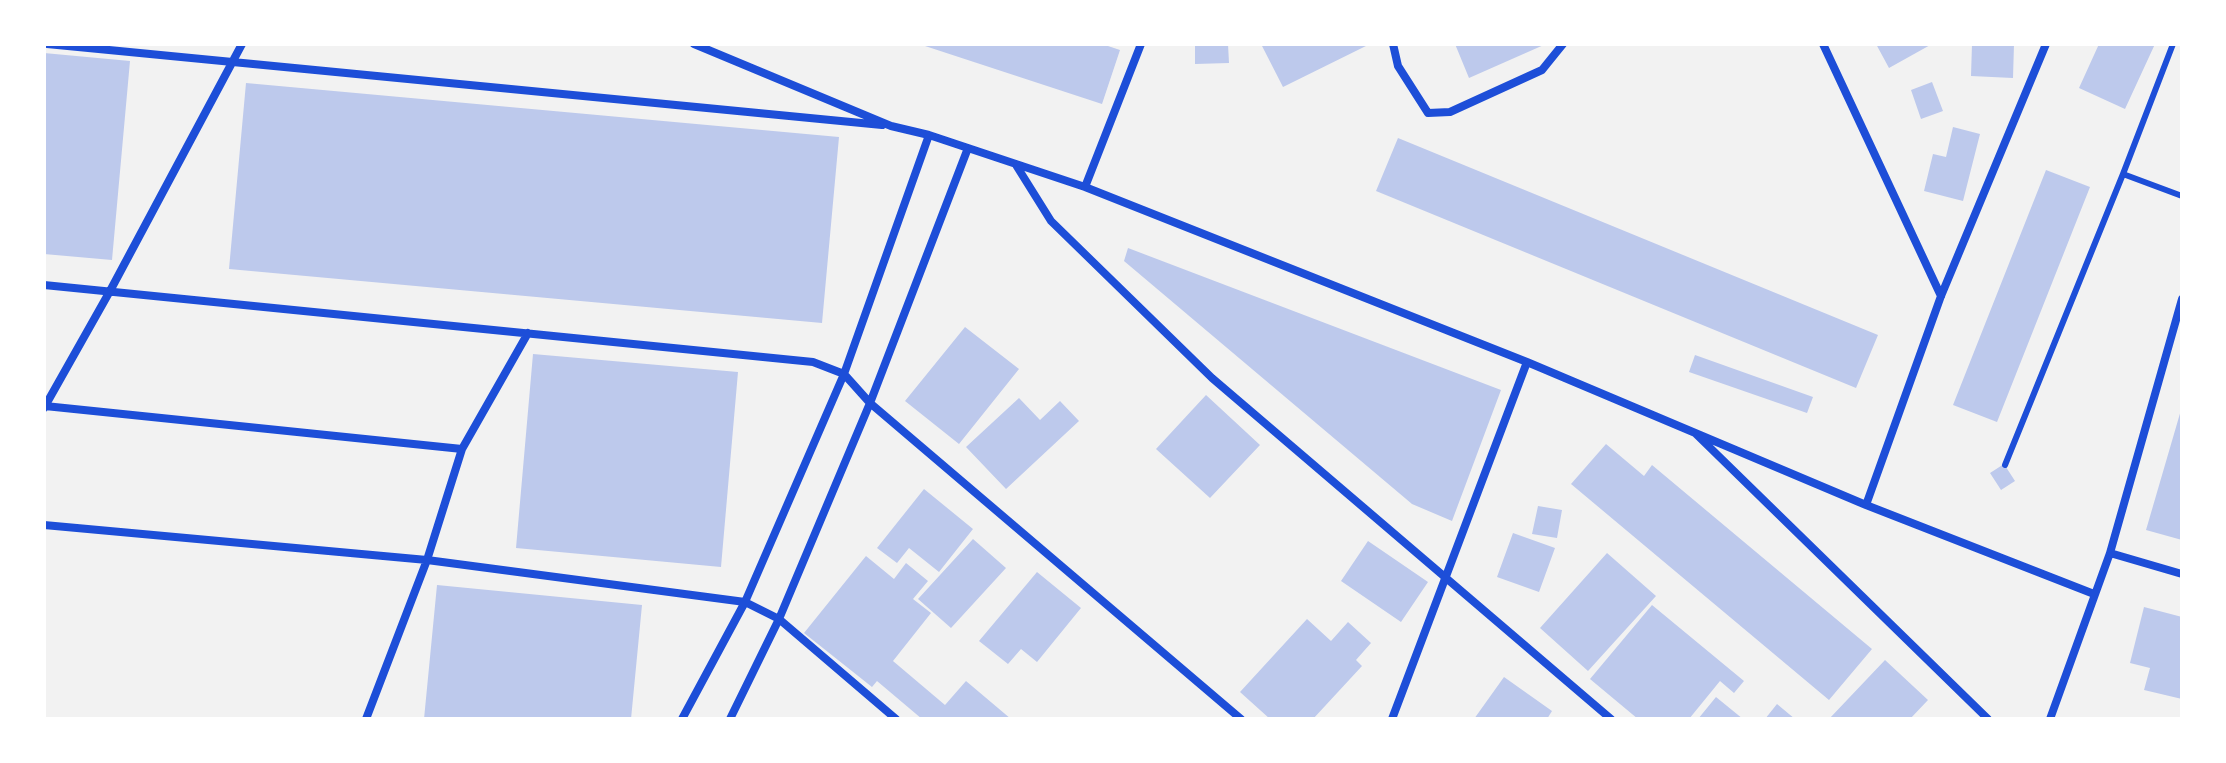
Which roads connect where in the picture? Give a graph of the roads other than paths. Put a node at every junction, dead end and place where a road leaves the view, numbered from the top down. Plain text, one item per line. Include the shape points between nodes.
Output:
1 (47, 44) edge
2 (242, 44) edge
3 (694, 44) edge
4 (1141, 44) edge
5 (1393, 44) edge
6 (1563, 44) edge
7 (1823, 44) edge
8 (2046, 44) edge
9 (2173, 44) edge
10 (233, 63) junction
11 (891, 126) junction
12 (929, 135) junction
13 (968, 148) junction
14 (1015, 165) junction
15 (2123, 174) junction
16 (1085, 187) junction
17 (2182, 196) edge
18 (44, 285) edge
19 (110, 291) junction
20 (1941, 296) junction
21 (2182, 299) edge
22 (528, 333) junction
23 (1527, 362) junction
24 (844, 374) junction
25 (870, 403) junction
26 (44, 407) edge
27 (1692, 431) junction
28 (462, 449) junction
29 (2005, 465) dead end
30 (1866, 505) junction
31 (44, 525) edge
32 (2110, 553) junction
33 (427, 560) junction
34 (2182, 574) edge
35 (1447, 577) junction
36 (2094, 594) junction
37 (745, 602) junction
38 (779, 619) junction
39 (366, 719) edge
40 (682, 719) edge
41 (730, 719) edge
42 (896, 719) edge
43 (1241, 719) edge
44 (1392, 719) edge
45 (1611, 719) edge
46 (1988, 719) edge
47 (2050, 719) edge

1 - 10 street
2 - 10 street
3 - 11 street
4 - 16 street
5 - 6 street via 1398,66 1428,113 1450,112 1542,70
7 - 20 street
8 - 20 street
9 - 15 lane
10 - 11 street
10 - 19 street
11 - 12 street
12 - 13 street
12 - 24 street
13 - 14 street
13 - 25 street
14 - 16 street
14 - 35 street via 1051,221 1212,378
15 - 17 lane
15 - 29 lane
16 - 23 street
18 - 19 street
19 - 22 street
19 - 26 street
20 - 30 street
21 - 32 street
22 - 24 street via 813,362
22 - 28 street
23 - 27 street
23 - 35 street
24 - 25 street
24 - 37 street
25 - 38 street
25 - 43 street
26 - 28 street
27 - 30 street
27 - 46 street
28 - 33 street
30 - 36 street
31 - 33 street
32 - 34 street
32 - 36 street
33 - 37 street
33 - 39 street
35 - 44 street
35 - 45 street
36 - 47 street
37 - 38 street
37 - 40 street
38 - 41 street
38 - 42 street

